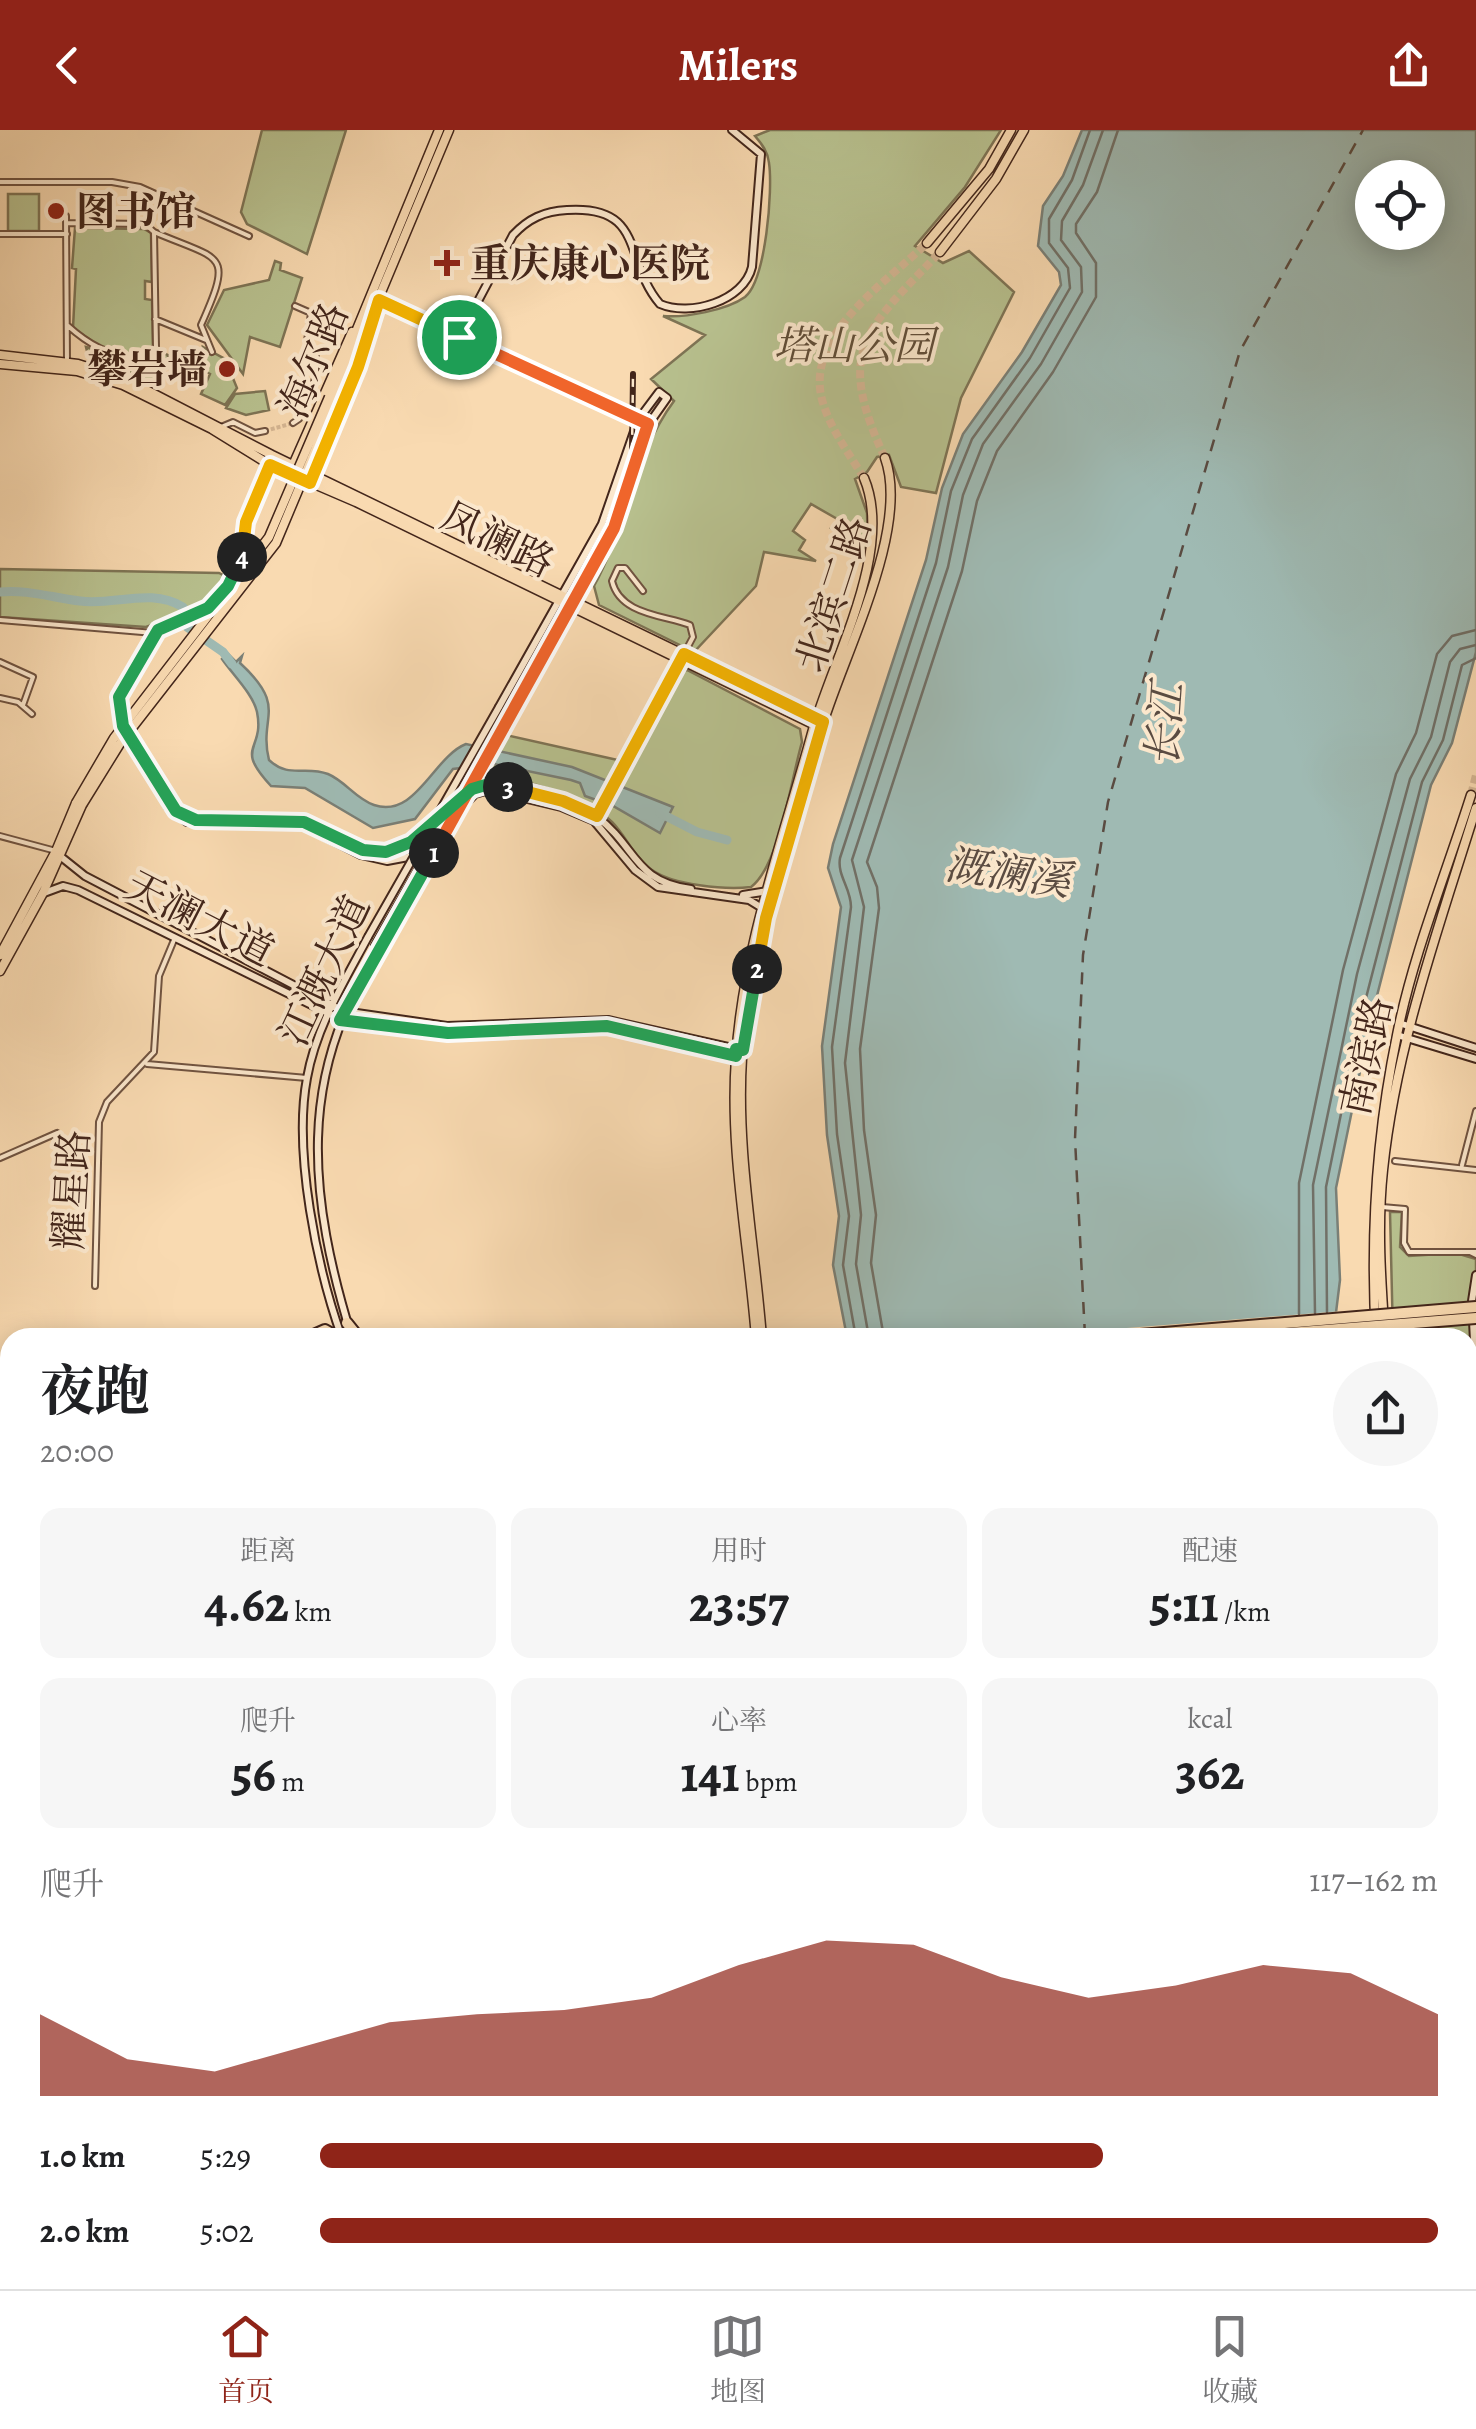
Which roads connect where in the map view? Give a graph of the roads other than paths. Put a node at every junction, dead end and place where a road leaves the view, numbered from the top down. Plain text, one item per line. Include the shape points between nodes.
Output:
1 (440, 130) edge
2 (449, 130) edge
3 (732, 130) edge
4 (1012, 130) edge
5 (1024, 130) edge
6 (0, 182) edge
7 (66, 216) dead end
8 (66, 224) junction
9 (154, 232) junction
10 (0, 234) edge
11 (66, 234) junction
12 (249, 236) dead end
13 (927, 243) tunnel mouth
14 (940, 252) tunnel mouth
15 (379, 300) junction
16 (295, 306) dead end
17 (155, 319) junction
18 (361, 320) junction
19 (67, 325) junction
20 (365, 336) junction
21 (459, 337) junction
22 (67, 338) junction
23 (82, 338) junction
24 (208, 341) junction
25 (212, 352) dead end
26 (0, 355) edge
27 (67, 362) junction
28 (0, 364) edge
29 (333, 399) junction
30 (638, 420) junction
31 (293, 423) dead end
32 (648, 424) junction
33 (220, 427) junction
34 (265, 431) tunnel mouth
35 (884, 458) tunnel mouth
36 (270, 465) junction
37 (291, 469) junction
38 (312, 478) junction
39 (864, 478) tunnel mouth
40 (644, 590) dead end
41 (559, 598) junction
42 (571, 604) junction
43 (0, 620) edge
44 (155, 633) junction
45 (682, 657) junction
46 (0, 662) edge
47 (0, 698) edge
48 (23, 705) junction
49 (32, 714) dead end
50 (818, 724) junction
51 (134, 741) junction
52 (1470, 795) dead end
53 (1476, 808) edge
54 (596, 819) junction
55 (0, 836) edge
56 (58, 854) junction
57 (85, 876) junction
58 (78, 890) junction
59 (768, 891) junction
60 (43, 894) junction
61 (763, 908) junction
62 (174, 940) junction
63 (0, 955) edge
64 (0, 970) edge
65 (332, 1006) junction
66 (343, 1011) junction
67 (328, 1015) junction
68 (340, 1020) junction
69 (1404, 1025) junction
70 (1401, 1036) junction
71 (1476, 1048) edge
72 (739, 1053) junction
73 (1476, 1058) edge
74 (147, 1064) junction
75 (307, 1078) junction
76 (1476, 1111) edge
77 (57, 1134) dead end
78 (1386, 1152) junction
79 (0, 1158) edge
80 (1395, 1161) junction
81 (1462, 1166) junction
82 (1383, 1170) junction
83 (1476, 1170) edge
84 (1377, 1207) junction
85 (1474, 1253) edge
86 (1476, 1275) edge
87 (95, 1286) dead end
88 (1476, 1305) edge
89 (1476, 1319) edge
90 (347, 1323) joint
91 (338, 1328) edge
92 (350, 1328) edge
93 (758, 1328) edge
94 (1189, 1328) edge
95 (1217, 1328) edge
96 (1357, 1328) edge
97 (1373, 1328) edge
98 (1376, 1328) edge
99 (1384, 1328) edge
100 (1475, 1328) edge

1 - 18 main road, 海尔路
2 - 15 main road, 海尔路
3 - 21 street via 755,145 762,165 750,278 734,294 684,310 660,304 621,222 601,211 555,211 512,235
4 - 13 main road
5 - 14 main road
6 - 12 street via 140,187
7 - 8 street
8 - 9 street via 145,224
8 - 11 street
9 - 17 street
9 - 24 street via 207,254 221,267 201,324
10 - 11 street
11 - 19 street
15 - 20 main road, 海尔路
15 - 21 street
16 - 31 street via 311,313 307,340 316,355 316,376
17 - 23 street via 156,347 138,360 108,354
17 - 24 street
18 - 29 main road, 海尔路
18 - 37 main road via 343,344
19 - 22 street
19 - 23 street
20 - 29 main road, 海尔路
20 - 38 main road
21 - 30 street
22 - 23 street
22 - 27 street
24 - 25 street
26 - 27 main road
27 - 33 main road via 125,379
28 - 36 main road via 77,370 123,385
29 - 56 main road, 海尔路, bridge via 269,537 114,738
30 - 32 street
30 - 32 street, 江溉大道 via 659,392 667,398
30 - 41 street, 江溉大道 via 602,524
32 - 42 street, 江溉大道 via 614,528
33 - 34 street via 233,422
33 - 37 main road
35 - 50 main road, 北滨二路 via 892,500 882,550
36 - 37 main road
36 - 44 street via 246,522 238,569 214,603
37 - 38 main road, 凤澜路
38 - 41 main road, 凤澜路
39 - 50 main road, 北滨二路 via 873,546
40 - 45 street via 625,568 613,574 622,600 690,625 693,637
41 - 42 main road, 凤澜路
41 - 65 street, 江溉大道, bridge
42 - 45 main road, 凤澜路
42 - 66 street, 江溉大道, bridge
43 - 44 street
44 - 51 street via 124,683 119,711
45 - 50 main road, 凤澜路
45 - 54 street
46 - 48 street via 33,677
47 - 48 street
48 - 49 street
50 - 59 main road, 北滨二路
50 - 72 main road, 北滨二路 via 766,918
51 - 54 street via 182,815 304,822 371,852 403,847 449,804 481,785 563,801
51 - 54 street via 164,802 180,818 304,826 378,860 408,859 428,849 482,790
52 - 69 main road, 南滨路
53 - 69 main road, 南滨路
54 - 59 street via 660,882 750,896
54 - 61 street via 648,882
55 - 56 street
56 - 57 street, 天澜大道
56 - 60 main road, 海尔路
56 - 63 main road, 海尔路
57 - 58 street
57 - 65 street, 天澜大道
58 - 60 street, 天澜大道 via 63,886
58 - 62 street, 天澜大道
59 - 61 main road, 北滨二路
60 - 64 main road, 海尔路
61 - 72 main road, 北滨二路
62 - 67 street, 天澜大道
62 - 74 street via 160,968 154,1052
65 - 66 street, 天澜大道
65 - 67 street, 江溉大道
66 - 68 street, 江溉大道
66 - 72 street, 天澜大道 via 448,1026 608,1020
67 - 68 street, 天澜大道
67 - 75 street, 江溉大道
68 - 72 street, 天澜大道 via 448,1033 607,1026
68 - 90 street, 江溉大道 via 321,1080 316,1126
69 - 70 main road, 南滨路
69 - 71 street
70 - 73 street
70 - 78 main road, 南滨路
70 - 84 main road, 南滨路
71 - 73 street via 1470,1052
72 - 93 main road, 北滨二路 via 734,1103
74 - 75 street
74 - 87 street, 耀星路 via 107,1102 98,1122
75 - 91 street, 江溉大道 via 303,1127 310,1189
76 - 81 street
77 - 79 street
78 - 80 street
78 - 82 main road, 南滨路
80 - 81 street
80 - 82 street
81 - 83 street
82 - 84 main road, 南滨路
84 - 85 street via 1405,1209 1409,1252
84 - 98 main road, 南滨路
84 - 99 main road, 南滨路
86 - 100 street
88 - 94 street, bridge
88 - 95 highway, bridge
89 - 96 highway, bridge
89 - 97 street, bridge
90 - 92 highway

